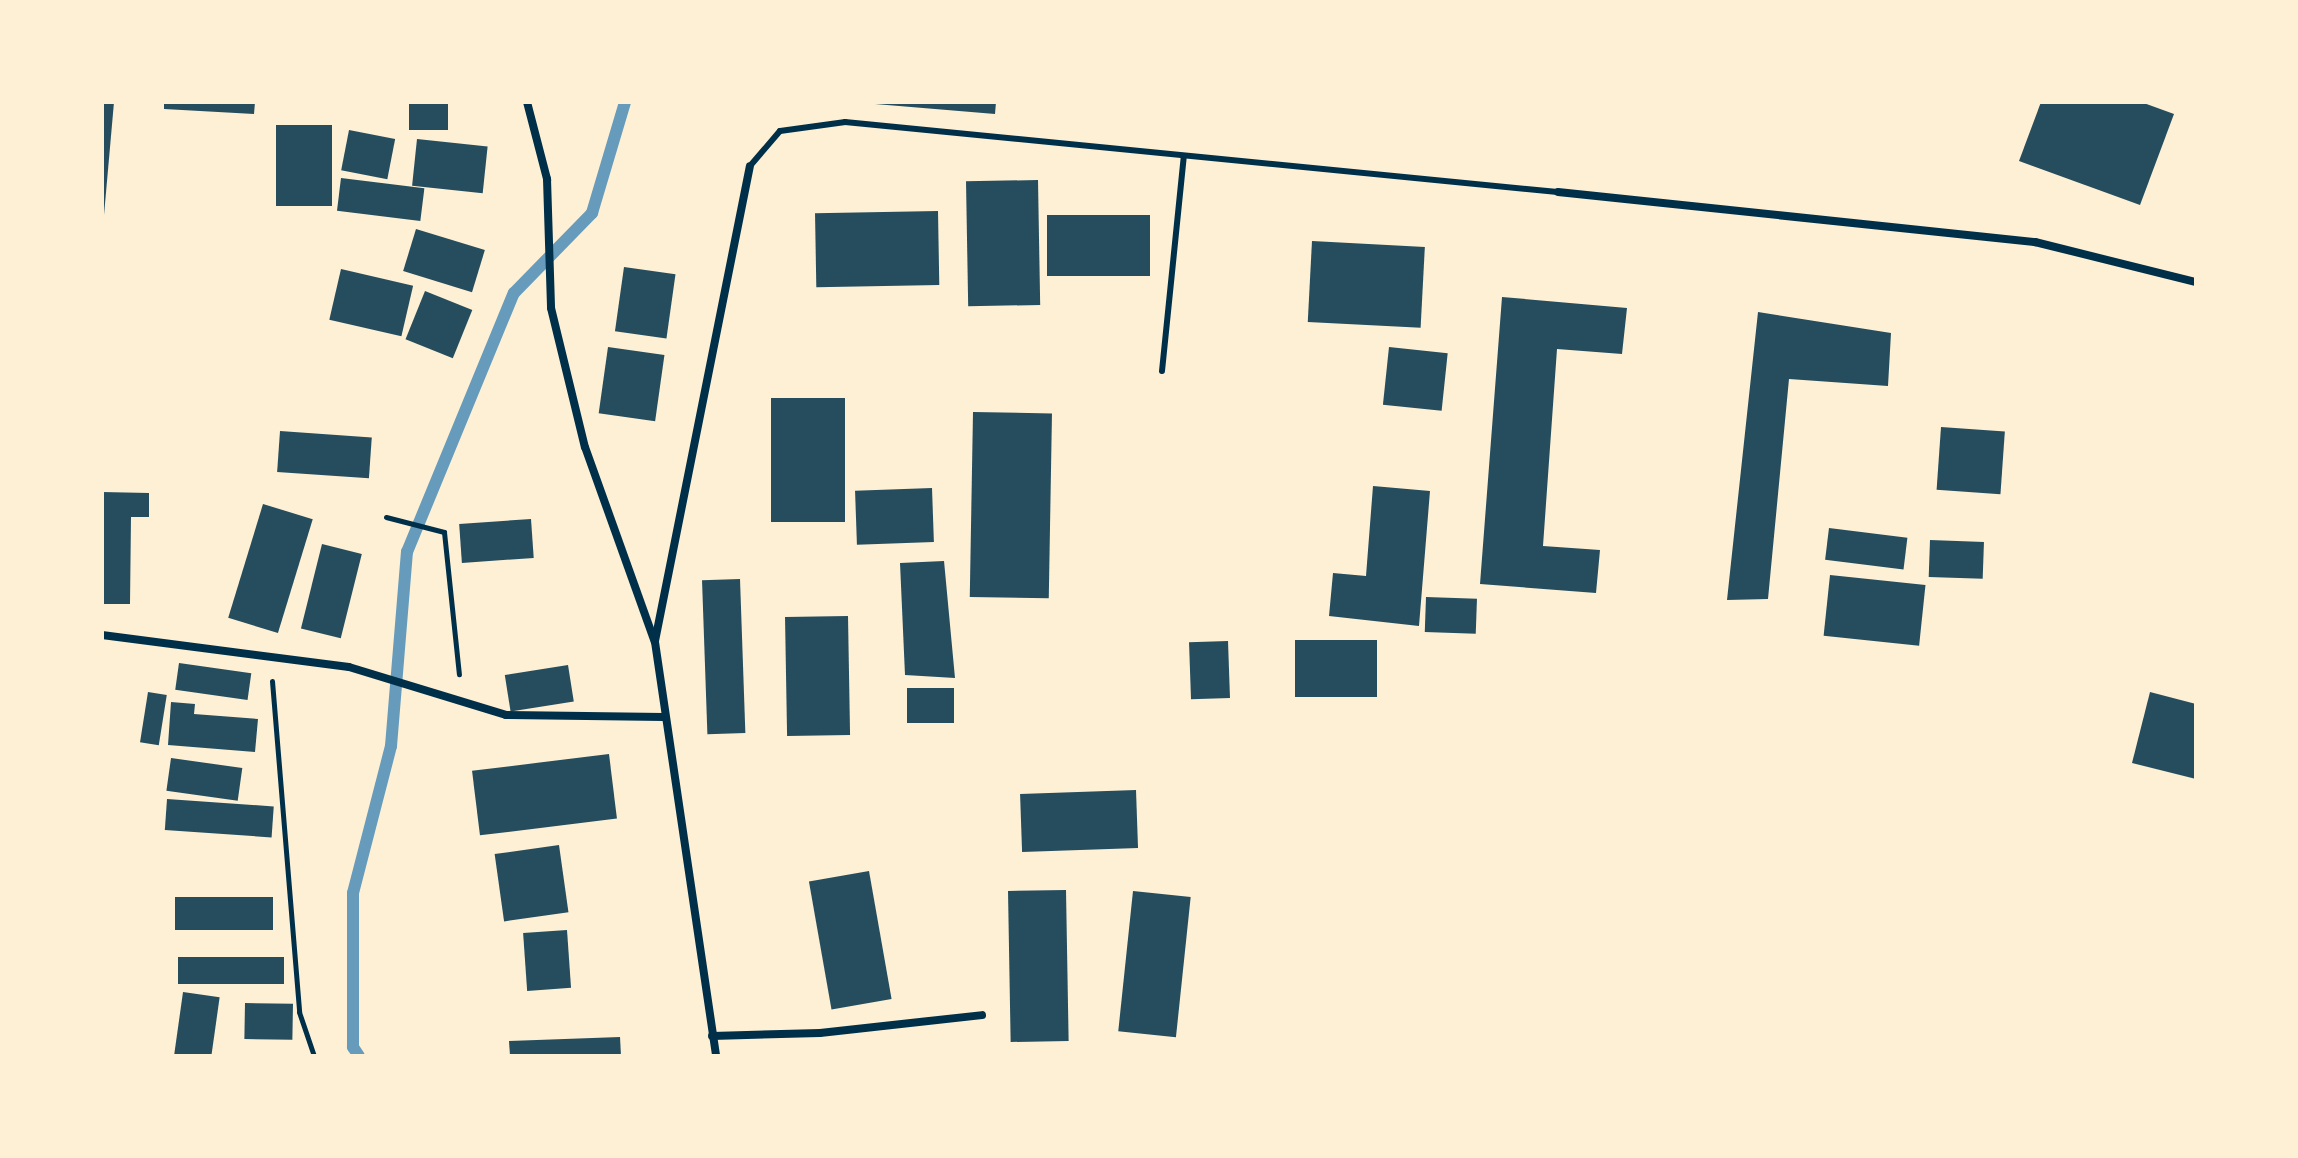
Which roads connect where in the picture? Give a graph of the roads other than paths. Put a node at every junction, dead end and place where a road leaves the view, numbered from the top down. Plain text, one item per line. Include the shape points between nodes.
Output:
1 (527, 102) edge
2 (1184, 156) junction
3 (750, 166) joint
4 (1558, 192) joint
5 (2196, 282) edge
6 (1162, 371) dead end
7 (102, 635) edge
8 (655, 642) junction
9 (664, 717) junction
10 (982, 1015) dead end
11 (712, 1036) junction
12 (716, 1056) edge

1 - 8 street via 547,179 551,308 585,447
2 - 3 lane via 845,122 780,131
2 - 4 lane
2 - 6 lane
3 - 8 street
4 - 5 street via 2035,242
7 - 9 street via 264,651 349,667 470,708
8 - 9 street
9 - 11 street
10 - 11 street via 820,1033
11 - 12 street

